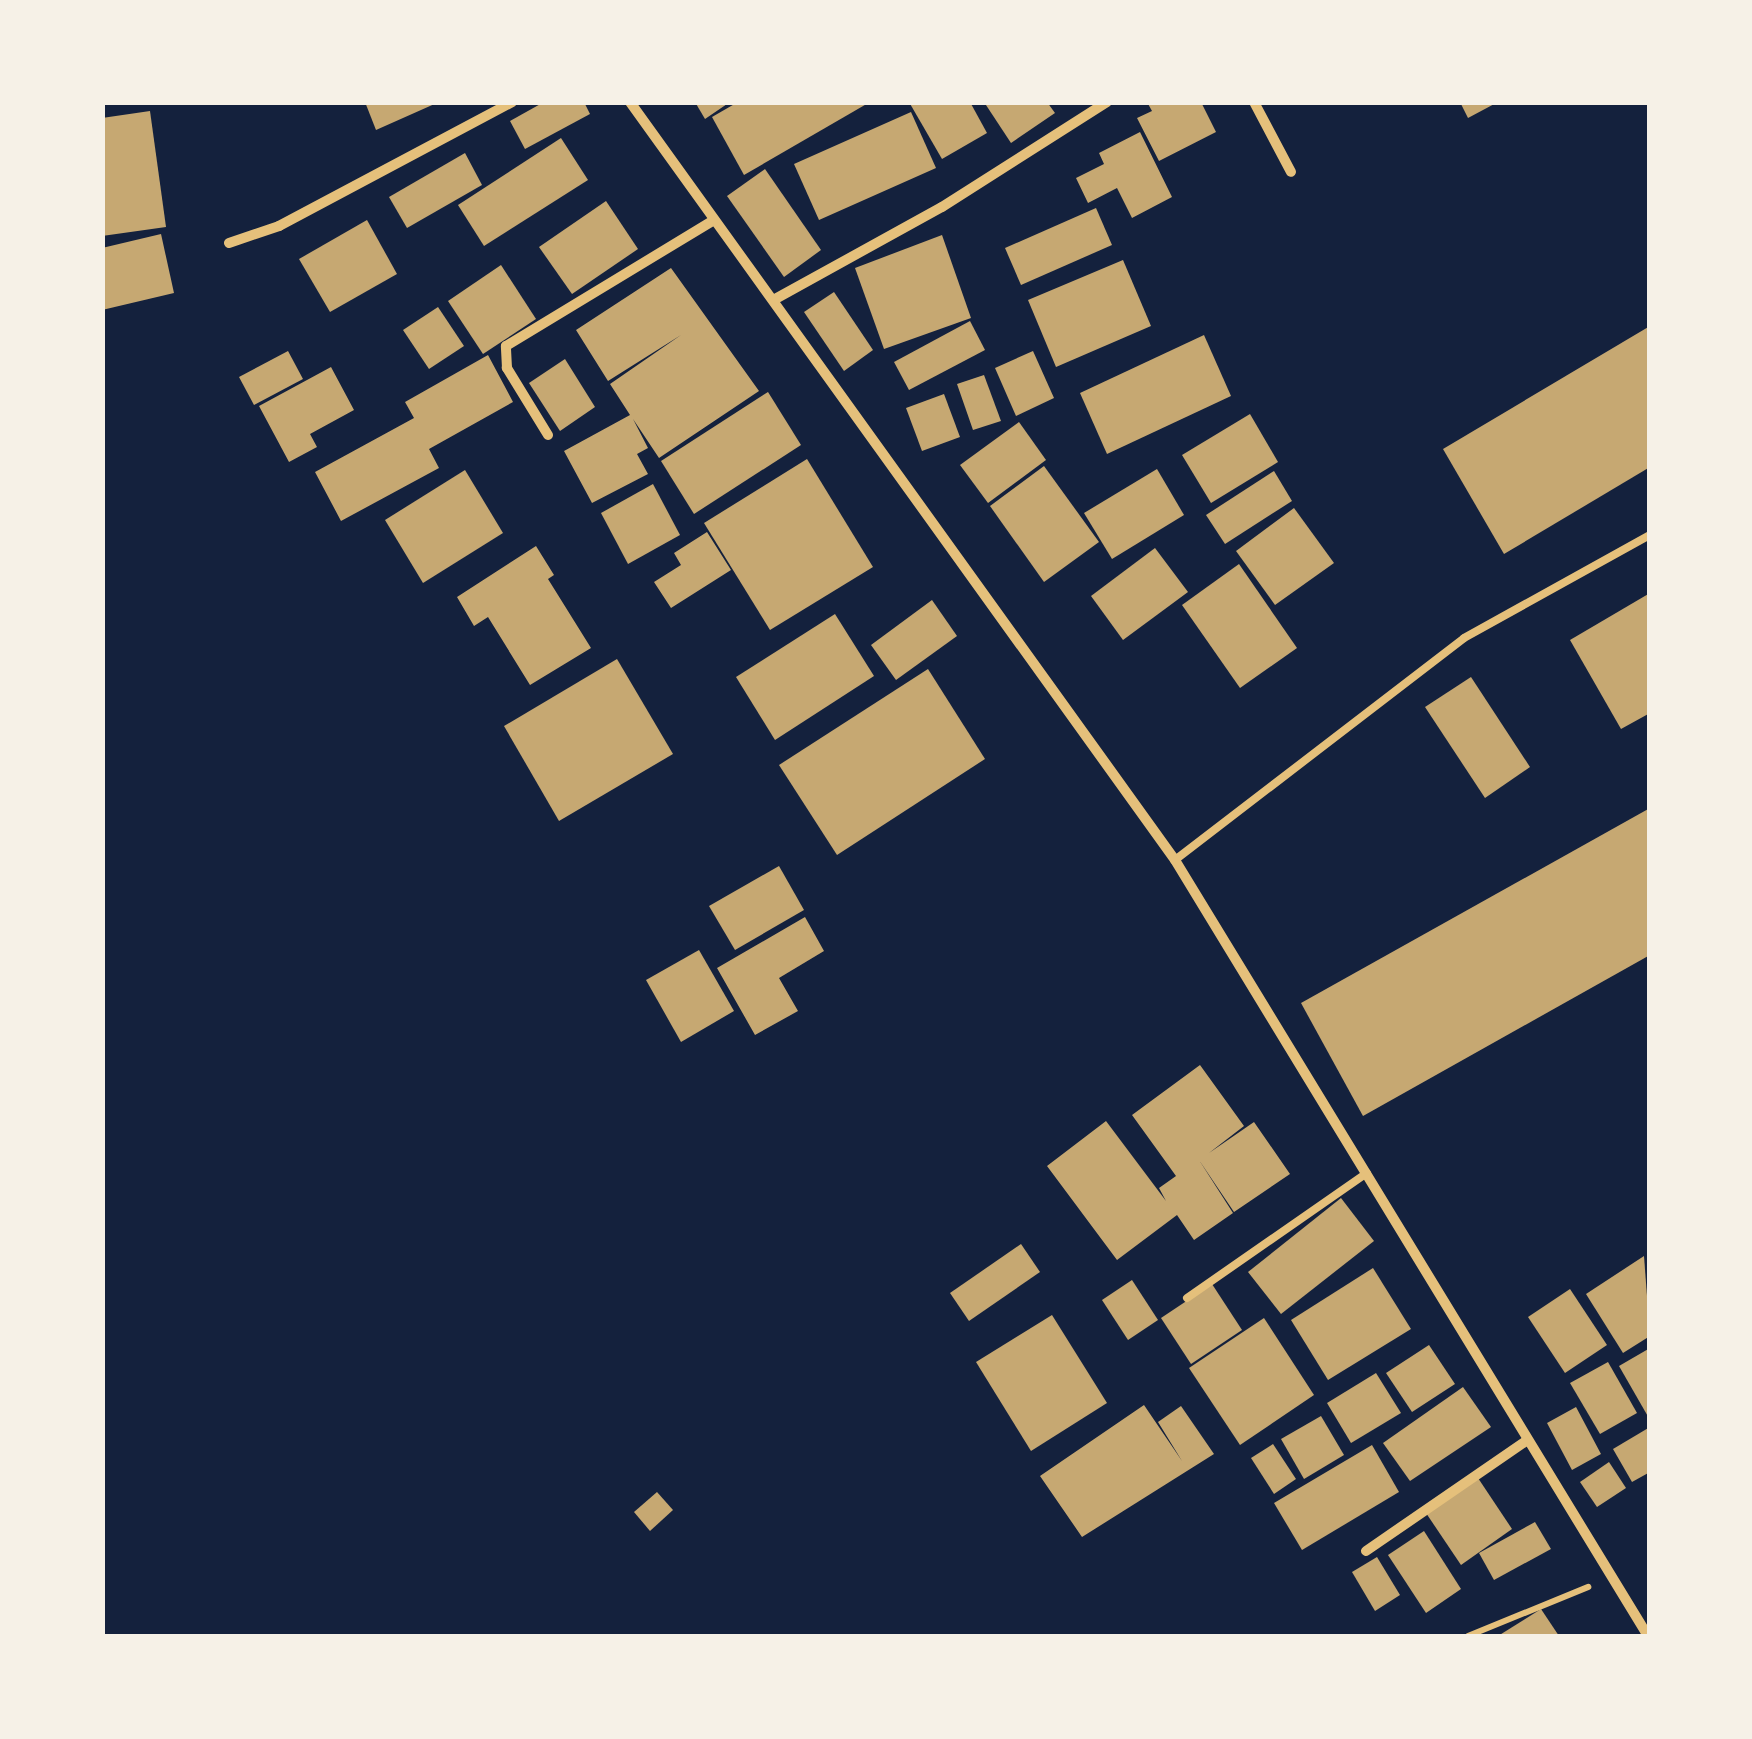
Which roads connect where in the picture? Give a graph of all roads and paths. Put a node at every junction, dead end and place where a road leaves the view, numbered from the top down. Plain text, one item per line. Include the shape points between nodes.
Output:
1 (512, 102) edge
2 (630, 102) edge
3 (1107, 102) edge
4 (1254, 102) edge
5 (1291, 172) dead end
6 (714, 220) junction
7 (229, 243) dead end
8 (777, 298) junction
9 (548, 435) dead end
10 (1650, 535) edge
11 (1176, 860) junction
12 (1368, 1172) junction
13 (1187, 1298) dead end
14 (1526, 1441) junction
15 (1366, 1551) dead end
16 (1608, 1579) junction
17 (1468, 1636) edge
18 (1648, 1636) edge

1 - 7 street via 279,226
2 - 6 street
3 - 8 street via 958,198
4 - 5 street
6 - 8 street
6 - 9 street via 506,346 507,368
8 - 11 street
10 - 11 lane via 1464,638
11 - 12 street
12 - 13 lane
12 - 14 street
14 - 15 street
14 - 16 street
16 - 17 path
16 - 18 street

